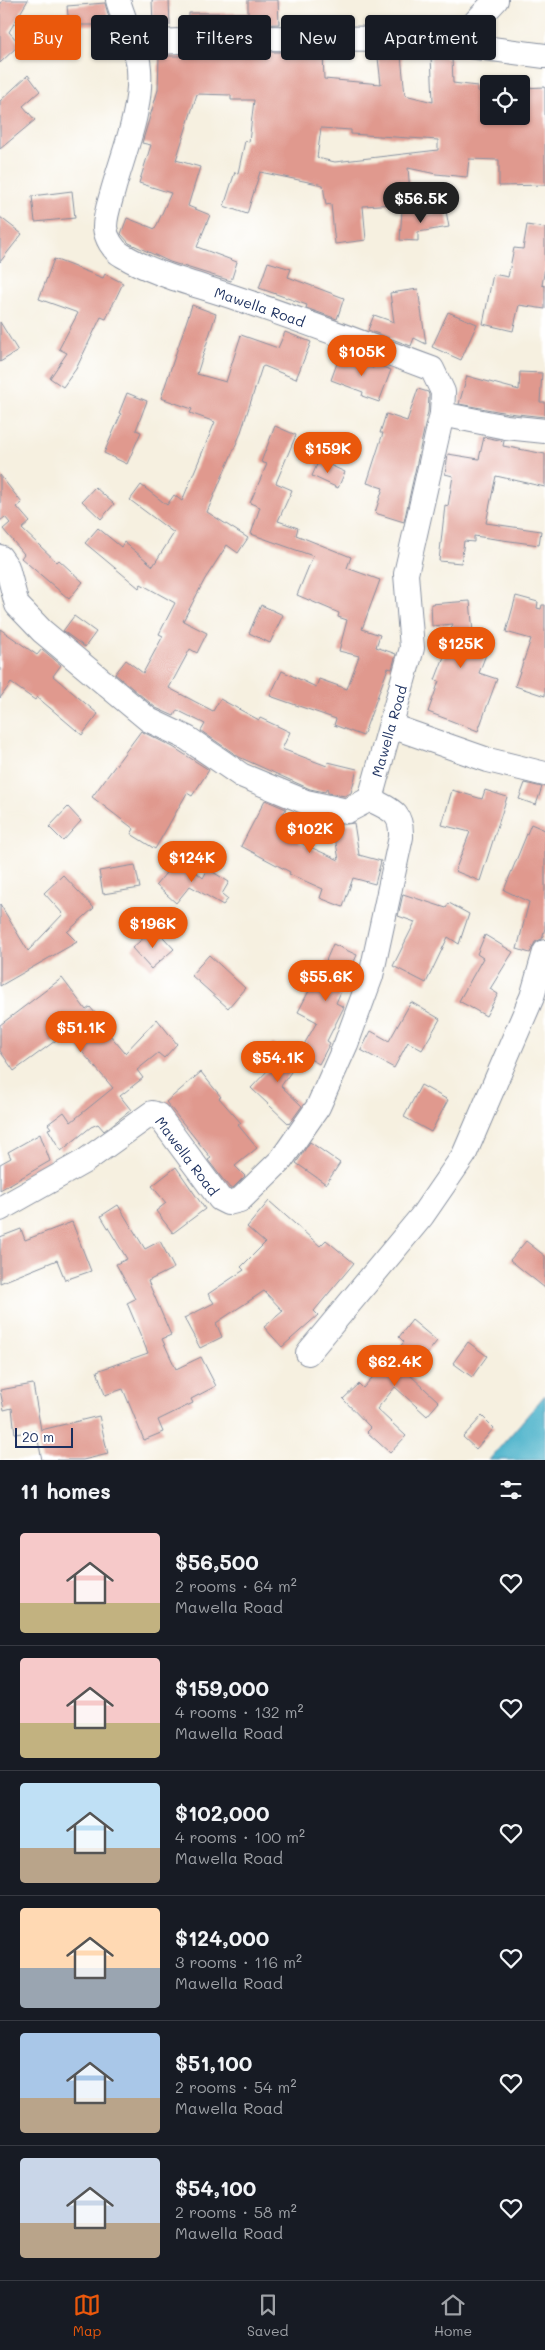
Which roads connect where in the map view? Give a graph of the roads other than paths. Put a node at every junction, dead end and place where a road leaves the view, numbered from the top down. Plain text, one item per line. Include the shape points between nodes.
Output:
1 (118, 0) edge
2 (496, 0) edge
3 (122, 15) edge
4 (482, 15) edge
5 (365, 39) edge
6 (168, 42) edge
7 (496, 49) edge
8 (545, 56) edge
9 (137, 60) edge
10 (442, 414) junction
11 (545, 431) edge
12 (0, 557) edge
13 (391, 726) junction
14 (545, 774) edge
15 (370, 799) junction
16 (545, 952) edge
17 (0, 1209) edge
18 (308, 1353) dead end

1 - 3 street, Mawella Road
2 - 4 street
5 - 6 street
7 - 8 street
9 - 10 street, Mawella Road via 137,106 105,228 110,243 120,254 135,262 187,284 314,324 432,369 443,392
10 - 11 street
10 - 13 street, Mawella Road via 406,574 412,648
12 - 15 street via 7,567 17,605 42,631 149,720 187,738 241,775 306,802 347,811
13 - 14 street via 488,760
13 - 15 street, Mawella Road
15 - 17 street, Mawella Road via 395,812 402,822 371,976 318,1107 281,1160 240,1200 228,1203 220,1199 158,1115 152,1113 85,1161
16 - 18 street via 532,997 464,1155 422,1216

